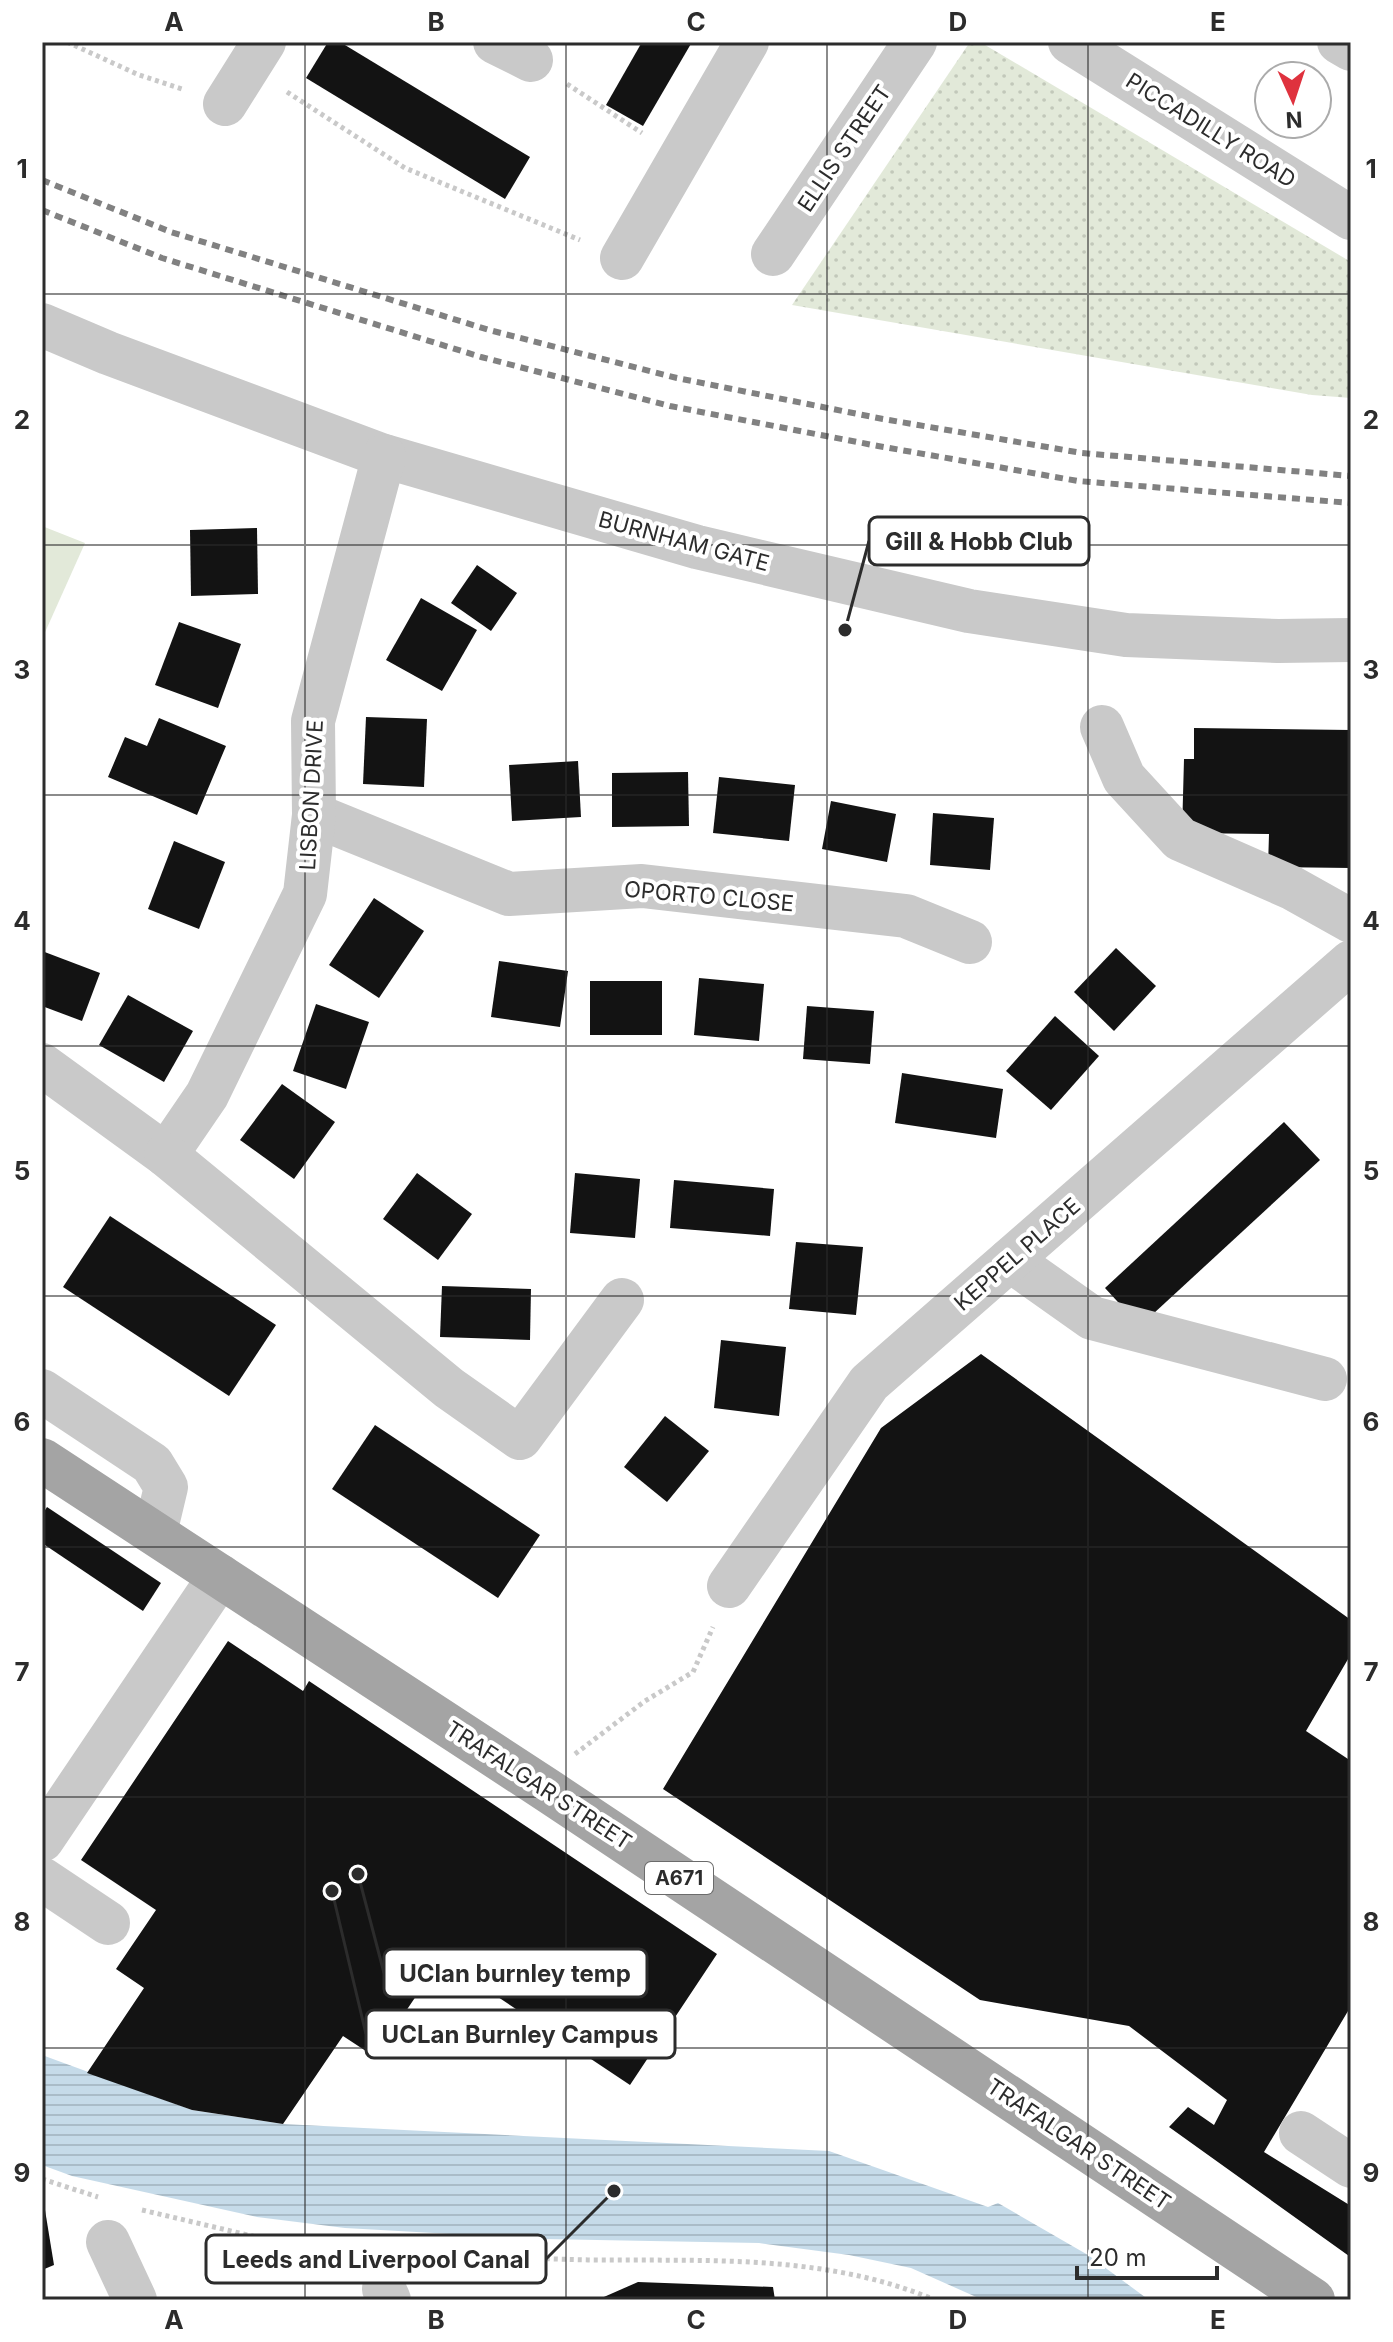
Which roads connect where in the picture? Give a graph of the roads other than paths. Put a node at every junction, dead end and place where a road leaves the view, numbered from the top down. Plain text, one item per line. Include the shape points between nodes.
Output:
1 (747, 42) edge
2 (915, 42) edge
3 (1070, 42) edge
4 (1339, 42) edge
5 (1351, 49) edge
6 (256, 54) edge
7 (225, 104) road end
8 (1351, 218) edge
9 (773, 254) dead end
10 (622, 258) road end
11 (42, 325) edge
12 (384, 456) junction
13 (1351, 640) edge
14 (1102, 727) dead end
15 (314, 815) junction
16 (1351, 921) edge
17 (970, 942) dead end
18 (1351, 962) edge
19 (42, 1065) edge
20 (166, 1155) junction
21 (1010, 1260) junction
22 (622, 1300) dead end
23 (1325, 1379) dead end
24 (42, 1391) edge
25 (42, 1460) edge
26 (155, 1533) junction
27 (220, 1576) junction
28 (729, 1586) dead end
29 (42, 1840) edge
30 (42, 1879) edge
31 (108, 1923) dead end
32 (1301, 2133) dead end
33 (1351, 2166) edge
34 (108, 2242) dead end
35 (135, 2300) edge
36 (1313, 2300) edge

1 - 10 street
2 - 9 street, ELLIS STREET
3 - 8 street, PICCADILLY ROAD
4 - 5 street
6 - 7 street
11 - 12 street, BURNHAM GATE
12 - 13 street, BURNHAM GATE via 697,547 969,611 1126,635
12 - 15 street, LISBON DRIVE via 313,721
14 - 16 street via 1124,778 1180,839 1292,888
15 - 17 street, OPORTO CLOSE via 509,894 642,886 906,916
15 - 20 street, LISBON DRIVE via 305,894 207,1095
18 - 21 street, KEPPEL PLACE
19 - 20 street
20 - 22 street via 449,1388 520,1438
21 - 23 street via 1092,1318
21 - 28 street, KEPPEL PLACE via 869,1383
24 - 26 street via 152,1464 166,1487
25 - 26 main road, TRAFALGAR STREET / A671
26 - 27 main road, TRAFALGAR STREET / A671
27 - 29 street
27 - 36 main road, TRAFALGAR STREET / A671
30 - 31 street
32 - 33 street
34 - 35 street

